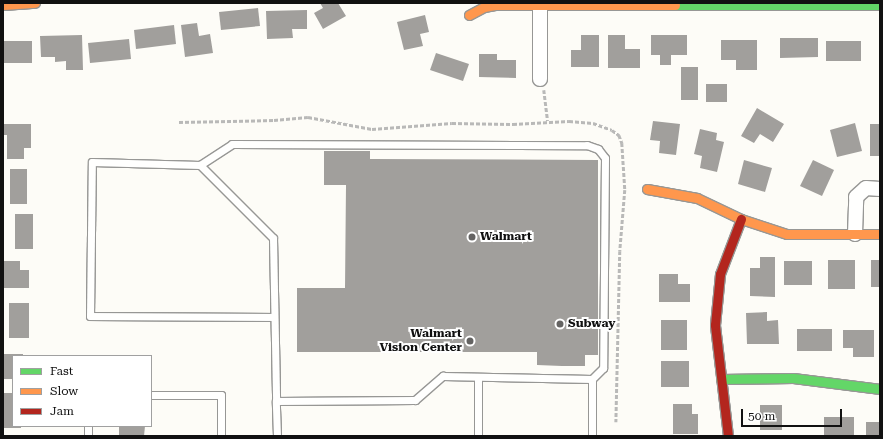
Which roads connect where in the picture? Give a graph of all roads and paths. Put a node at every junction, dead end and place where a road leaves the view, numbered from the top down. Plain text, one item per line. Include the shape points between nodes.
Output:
1 (35, 3) edge
2 (540, 4) edge
3 (753, 4) edge
4 (3, 5) edge
5 (880, 5) edge
6 (469, 15) dead end
7 (540, 78) joint
8 (179, 122) dead end
9 (200, 165) junction
10 (648, 189) dead end
11 (880, 189) edge
12 (741, 219) junction
13 (855, 234) junction
14 (880, 234) edge
15 (274, 317) junction
16 (478, 377) junction
17 (592, 379) junction
18 (721, 379) junction
19 (880, 389) edge
20 (152, 394) edge
21 (276, 401) junction
22 (221, 436) edge
23 (276, 436) edge
24 (478, 436) edge
25 (592, 436) edge
26 (728, 436) edge

1 - 4 street
2 - 3 street
2 - 6 street via 495,5 484,7
2 - 7 street
3 - 5 street
7 - 8 path via 548,122 452,123 372,129 308,117
9 - 15 lane via 273,238
9 - 15 lane via 92,162 90,316
9 - 17 lane via 232,144 587,145 598,150 606,158 603,368
10 - 12 street via 697,198
11 - 13 street via 866,188 856,197
12 - 13 street via 787,234
12 - 18 street via 720,274 717,297 715,325
13 - 14 street
15 - 21 lane
16 - 17 lane
16 - 21 lane via 443,376 415,400
16 - 24 lane
17 - 25 lane
18 - 19 street via 793,378
18 - 26 street
20 - 22 lane via 222,395
21 - 23 lane

